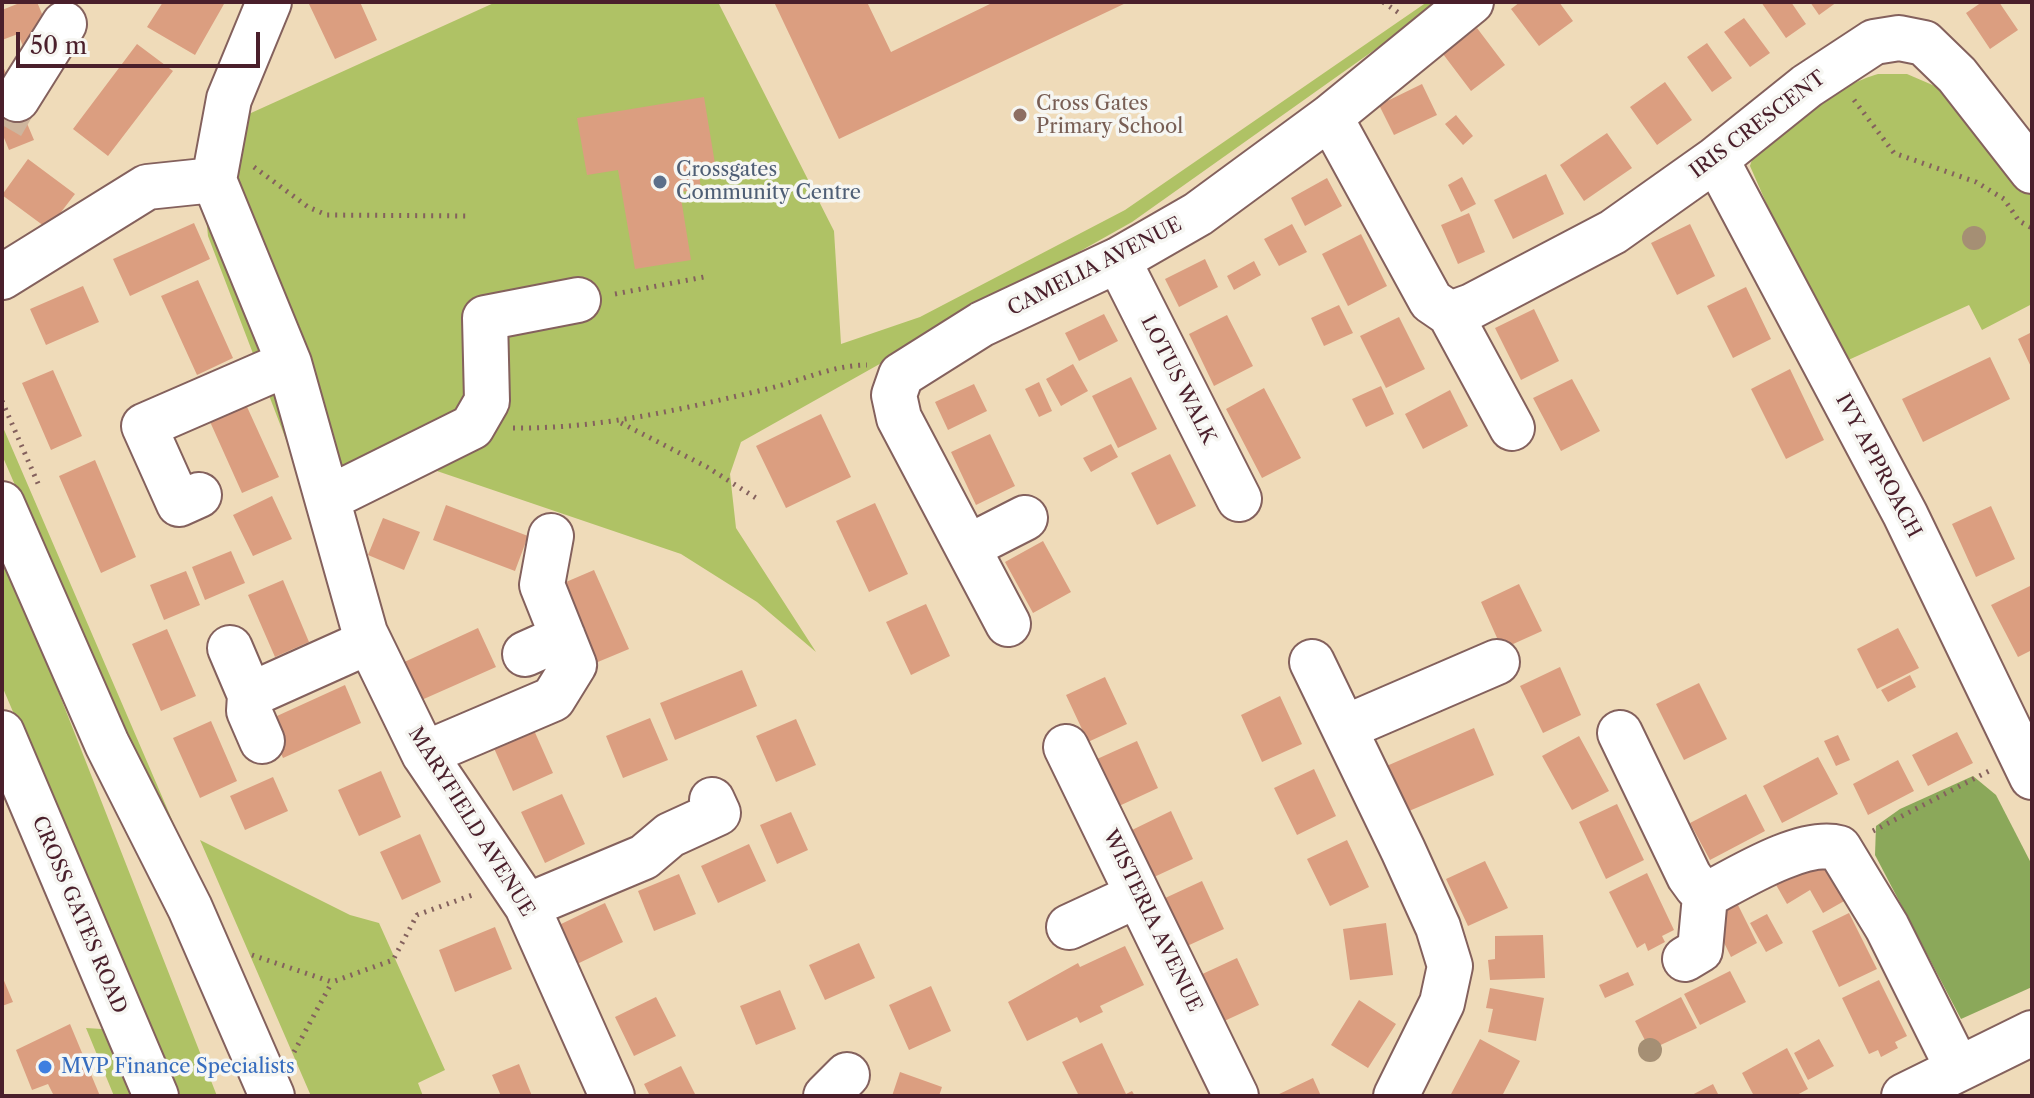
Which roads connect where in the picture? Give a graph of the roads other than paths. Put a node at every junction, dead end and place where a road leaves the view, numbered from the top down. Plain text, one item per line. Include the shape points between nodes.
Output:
1 (269, 2) edge
2 (1471, 2) edge
3 (64, 24) dead end
4 (17, 99) tunnel mouth
5 (1330, 117) junction
6 (1716, 159) junction
7 (218, 161) junction
8 (2032, 171) edge
9 (1118, 260) junction
10 (2, 277) edge
11 (578, 300) road end
12 (1450, 314) junction
13 (289, 363) junction
14 (1512, 428) dead end
15 (199, 495) dead end
16 (329, 498) junction
17 (1239, 499) dead end
18 (2, 504) edge
19 (1025, 518) dead end
20 (551, 536) dead end
21 (968, 547) junction
22 (1008, 624) dead end
23 (368, 642) junction
24 (230, 648) dead end
25 (1312, 662) dead end
26 (1497, 662) dead end
27 (250, 695) junction
28 (1344, 728) junction
29 (2, 733) edge
30 (1620, 733) dead end
31 (262, 741) dead end
32 (107, 744) junction
33 (1066, 747) dead end
34 (424, 754) junction
35 (2027, 766) edge
36 (712, 800) dead end
37 (1711, 893) junction
38 (518, 894) junction
39 (1138, 895) junction
40 (1069, 927) dead end
41 (1685, 959) dead end
42 (2032, 1033) edge
43 (1958, 1069) junction
44 (280, 1080) edge
45 (156, 1096) edge
46 (240, 1096) edge
47 (612, 1096) edge
48 (1236, 1096) edge
49 (1396, 1096) edge
50 (1904, 1096) edge

1 - 7 street via 229,99
2 - 5 street, CAMELIA AVENUE
3 - 4 street
5 - 9 street, CAMELIA AVENUE via 1198,214
5 - 12 street via 1431,301
6 - 8 street, IRIS CRESCENT via 1833,69 1874,42 1899,38 1924,43 1957,75
6 - 12 street, IRIS CRESCENT via 1613,232
6 - 35 street, IVY APPROACH via 1905,514
7 - 10 street via 147,187
7 - 13 street, MARYFIELD AVENUE
9 - 17 street, LOTUS WALK
9 - 21 street, CAMELIA AVENUE via 982,324 901,375 894,395 899,418
11 - 16 street via 485,318 487,401 472,427
12 - 14 street
13 - 15 street via 150,405 144,426 179,504
13 - 16 street, MARYFIELD AVENUE
16 - 23 street, MARYFIELD AVENUE
18 - 32 street
19 - 21 street
20 - 34 street via 540,627 574,665 553,699
21 - 22 street
23 - 27 street
23 - 34 street, MARYFIELD AVENUE
24 - 27 street
25 - 28 street
26 - 28 street
27 - 31 street via 249,711
28 - 49 street via 1438,927 1450,966 1442,1003
29 - 45 street, CROSS GATES ROAD
30 - 37 street via 1689,876
32 - 44 street
32 - 46 street via 168,921
33 - 39 street, WISTERIA AVENUE
34 - 38 street, MARYFIELD AVENUE
36 - 38 street via 718,813 670,835 644,857
37 - 41 street via 1705,896 1700,950
37 - 43 street via 1806,847 1839,848 1887,927
38 - 47 street, MARYFIELD AVENUE
39 - 40 street
39 - 48 street, WISTERIA AVENUE
42 - 43 street
43 - 50 street

